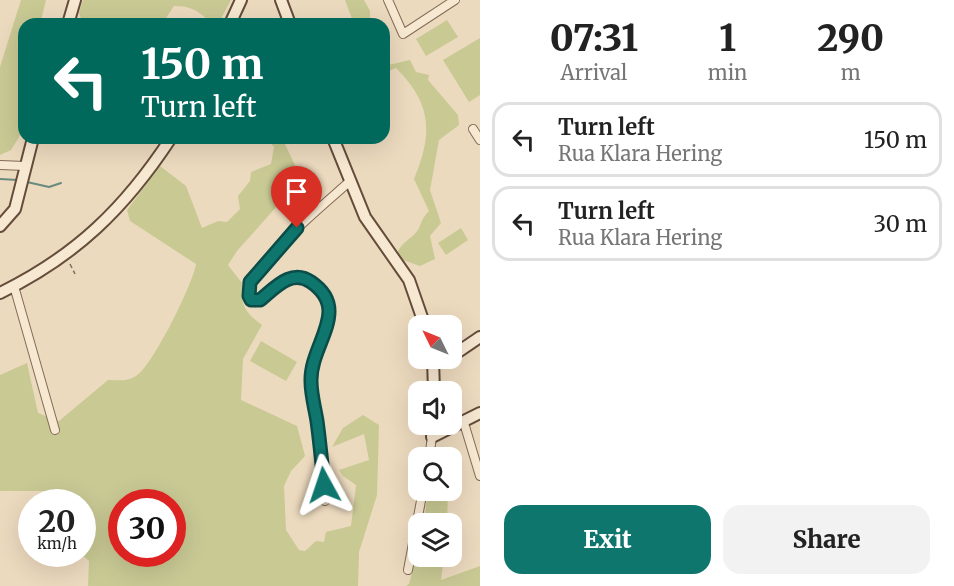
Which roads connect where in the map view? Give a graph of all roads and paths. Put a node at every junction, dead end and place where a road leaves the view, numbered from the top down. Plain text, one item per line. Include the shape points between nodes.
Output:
1 (75, 0) edge
2 (241, 0) edge
3 (281, 0) edge
4 (388, 0) edge
5 (455, 0) edge
6 (70, 18) edge
7 (233, 18) edge
8 (288, 18) edge
9 (473, 129) dead end
10 (480, 140) edge
11 (31, 144) edge
12 (166, 144) edge
13 (335, 144) edge
14 (0, 165) edge
15 (23, 175) junction
16 (350, 182) junction
17 (0, 226) edge
18 (66, 255) junction
19 (75, 274) dead end
20 (14, 286) junction
21 (0, 293) edge
22 (421, 315) edge
23 (480, 337) edge
24 (462, 349) edge
25 (480, 413) edge
26 (464, 423) junction
27 (55, 430) dead end
28 (432, 437) joint
29 (431, 447) edge
30 (480, 476) edge
31 (325, 501) dead end
32 (421, 501) edge
33 (408, 570) dead end

1 - 6 street
2 - 7 street
3 - 8 street
4 - 5 street via 403,34
9 - 10 street
11 - 15 street
12 - 18 street via 119,207
13 - 16 street
14 - 15 street
15 - 17 street via 15,209
16 - 22 street via 365,217 408,280
16 - 31 street via 274,252 248,290 255,302 286,279 307,279 322,289 330,305 310,379
18 - 19 path
18 - 20 street
20 - 21 street
20 - 27 street
23 - 24 street
25 - 26 street
26 - 28 street
26 - 30 street
28 - 29 street
32 - 33 street

